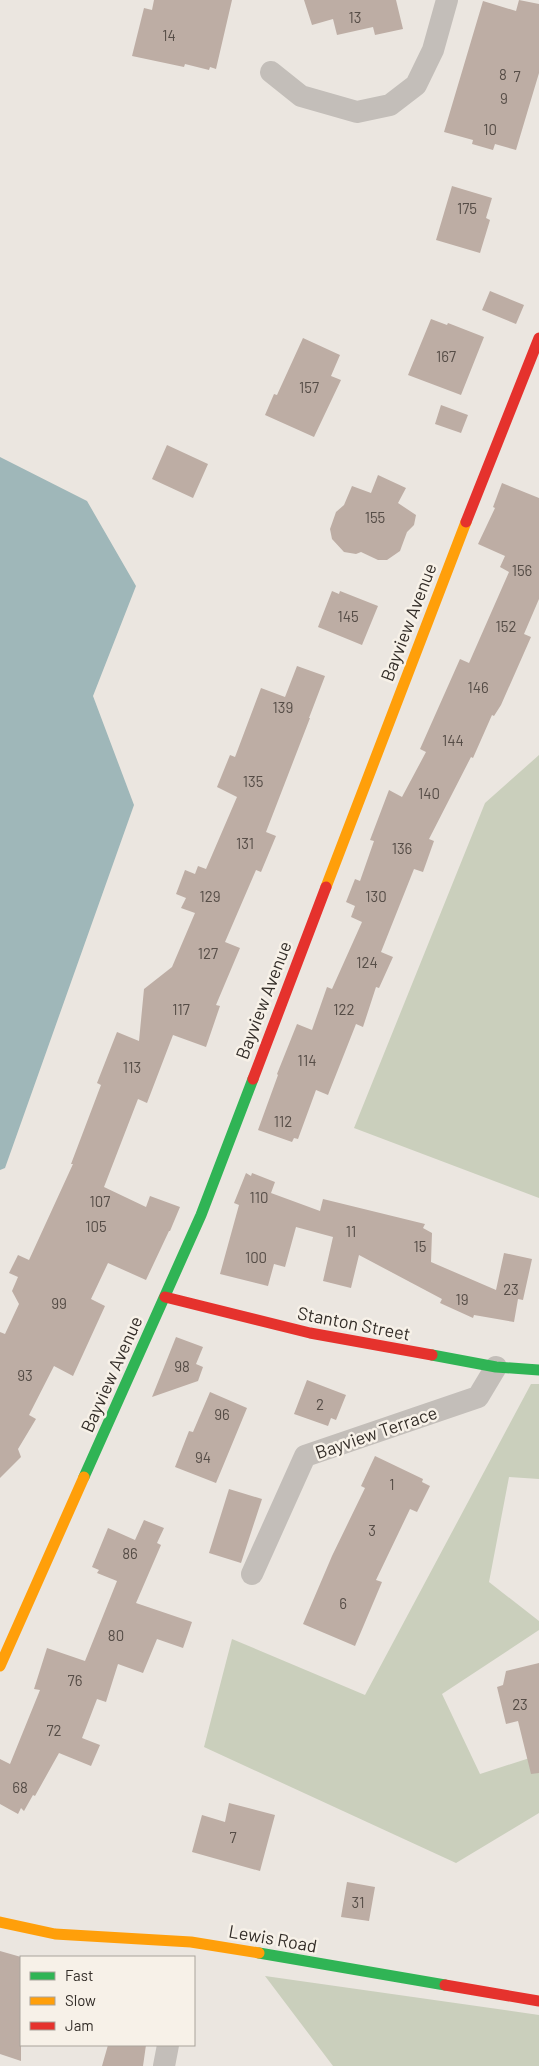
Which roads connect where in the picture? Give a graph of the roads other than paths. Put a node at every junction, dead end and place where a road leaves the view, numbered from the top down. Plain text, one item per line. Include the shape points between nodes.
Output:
1 (447, 0) edge
2 (271, 72) dead end
3 (539, 338) edge
4 (165, 1297) junction
5 (496, 1367) junction
6 (539, 1370) edge
7 (252, 1574) dead end
8 (0, 1666) edge
9 (0, 1922) edge
10 (189, 1950) edge
11 (539, 2001) edge
12 (168, 2046) edge
13 (164, 2066) edge

1 - 2 street via 433,50 416,85 390,105 357,112 300,96
3 - 4 main road, Bayview Avenue via 427,620 201,1215
4 - 5 main road, Stanton Street via 310,1333
4 - 8 main road, Bayview Avenue
5 - 6 main road, Stanton Street
5 - 7 street, Bayview Terrace via 478,1397 305,1456
9 - 10 main road, Lewis Road via 54,1934
10 - 11 main road, Lewis Road
12 - 13 street

